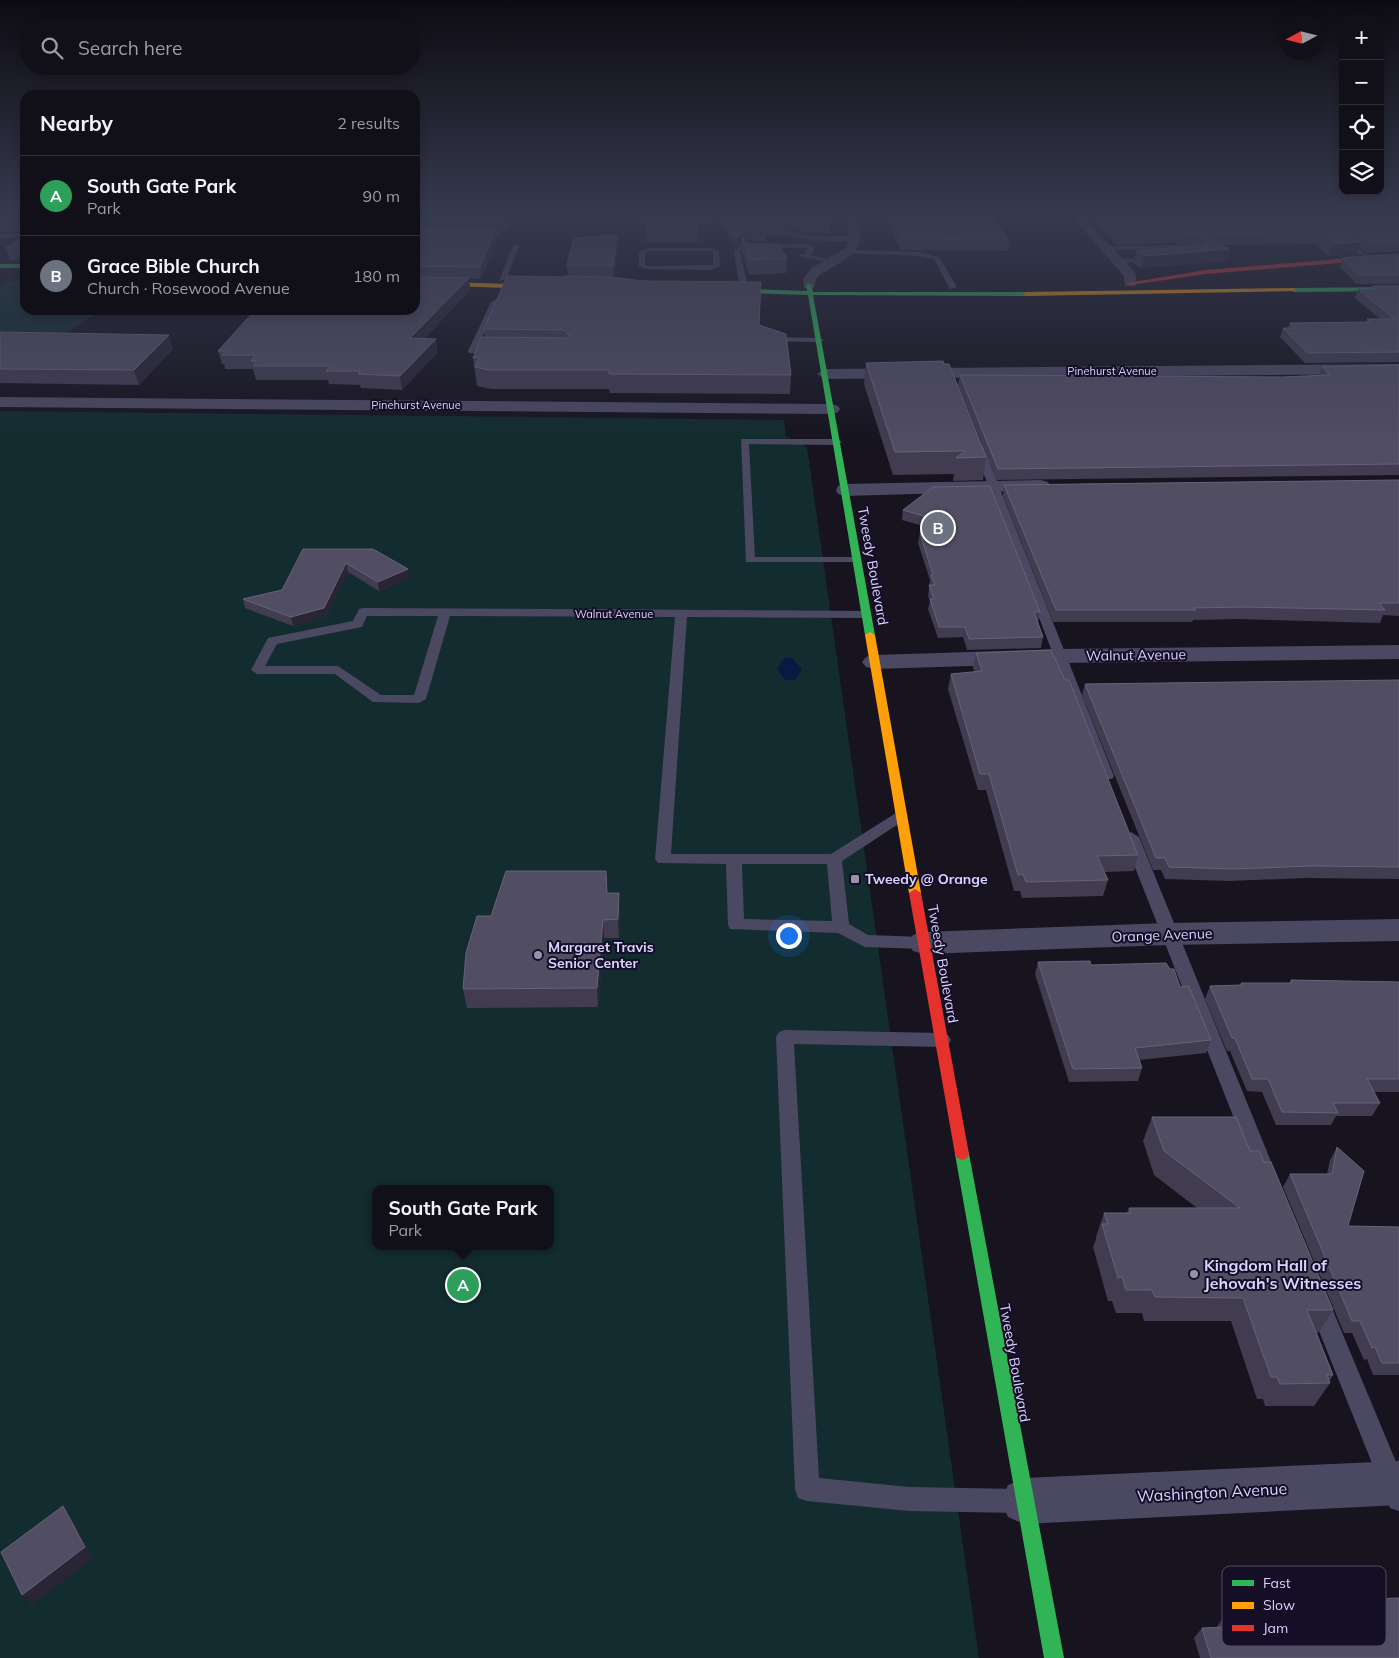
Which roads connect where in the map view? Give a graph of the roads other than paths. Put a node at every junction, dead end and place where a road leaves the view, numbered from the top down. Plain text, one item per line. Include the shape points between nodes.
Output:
1 (790, 288) edge
2 (802, 288) edge
3 (854, 288) edge
4 (1009, 288) edge
5 (1145, 288) edge
6 (1273, 288) edge
7 (809, 289) junction
8 (1399, 289) edge
9 (1264, 291) junction
10 (495, 302) edge
11 (771, 339) edge
12 (820, 340) junction
13 (502, 352) edge
14 (1399, 369) edge
15 (947, 372) junction
16 (825, 374) junction
17 (954, 390) edge
18 (0, 402) edge
19 (832, 409) junction
20 (973, 434) edge
21 (837, 442) junction
22 (1063, 486) edge
23 (994, 487) junction
24 (845, 490) junction
25 (856, 560) junction
26 (445, 612) junction
27 (681, 614) junction
28 (866, 614) junction
29 (1399, 652) edge
30 (1060, 656) junction
31 (874, 662) junction
32 (1114, 795) edge
33 (901, 816) junction
34 (1125, 823) edge
35 (734, 859) junction
36 (834, 859) junction
37 (841, 927) junction
38 (1399, 930) edge
39 (1168, 934) junction
40 (924, 943) junction
41 (942, 1040) junction
42 (1269, 1181) edge
43 (1310, 1282) edge
44 (1397, 1489) edge
45 (1024, 1501) junction
46 (1054, 1658) edge

1 - 7 main road
2 - 7 main road
3 - 7 main road
4 - 7 main road
5 - 9 main road
6 - 9 main road
7 - 12 main road, Tweedy Boulevard
8 - 9 main road
10 - 13 lane via 472,351
11 - 12 lane
12 - 16 main road, Tweedy Boulevard
14 - 15 street, Pinehurst Avenue
15 - 16 street, Pinehurst Avenue
15 - 17 lane
16 - 19 main road, Tweedy Boulevard
18 - 19 street, Pinehurst Avenue
19 - 21 main road, Tweedy Boulevard
20 - 23 lane
21 - 24 main road, Tweedy Boulevard
21 - 25 lane via 744,441 750,560
22 - 23 street
23 - 24 street
23 - 30 lane
24 - 25 main road, Tweedy Boulevard
25 - 28 main road, Tweedy Boulevard
26 - 26 lane, Walnut Avenue via 419,699 378,699 338,670 257,670 272,641 358,624 363,612
26 - 27 lane, Walnut Avenue
27 - 28 lane, Walnut Avenue
27 - 35 lane via 663,859
28 - 31 main road, Tweedy Boulevard
29 - 30 street, Walnut Avenue
30 - 31 street, Walnut Avenue
30 - 32 lane
31 - 33 main road, Tweedy Boulevard
33 - 36 lane
33 - 40 main road, Tweedy Boulevard
34 - 39 lane
35 - 36 lane
35 - 37 lane via 736,925
36 - 37 lane
37 - 40 lane via 865,941
38 - 39 street, Orange Avenue
39 - 40 street, Orange Avenue
39 - 42 lane
40 - 41 main road, Tweedy Boulevard
41 - 45 main road, Tweedy Boulevard
41 - 45 lane via 784,1037 807,1489 909,1499
43 - 44 lane
44 - 45 street, Washington Avenue
45 - 46 main road, Tweedy Boulevard

